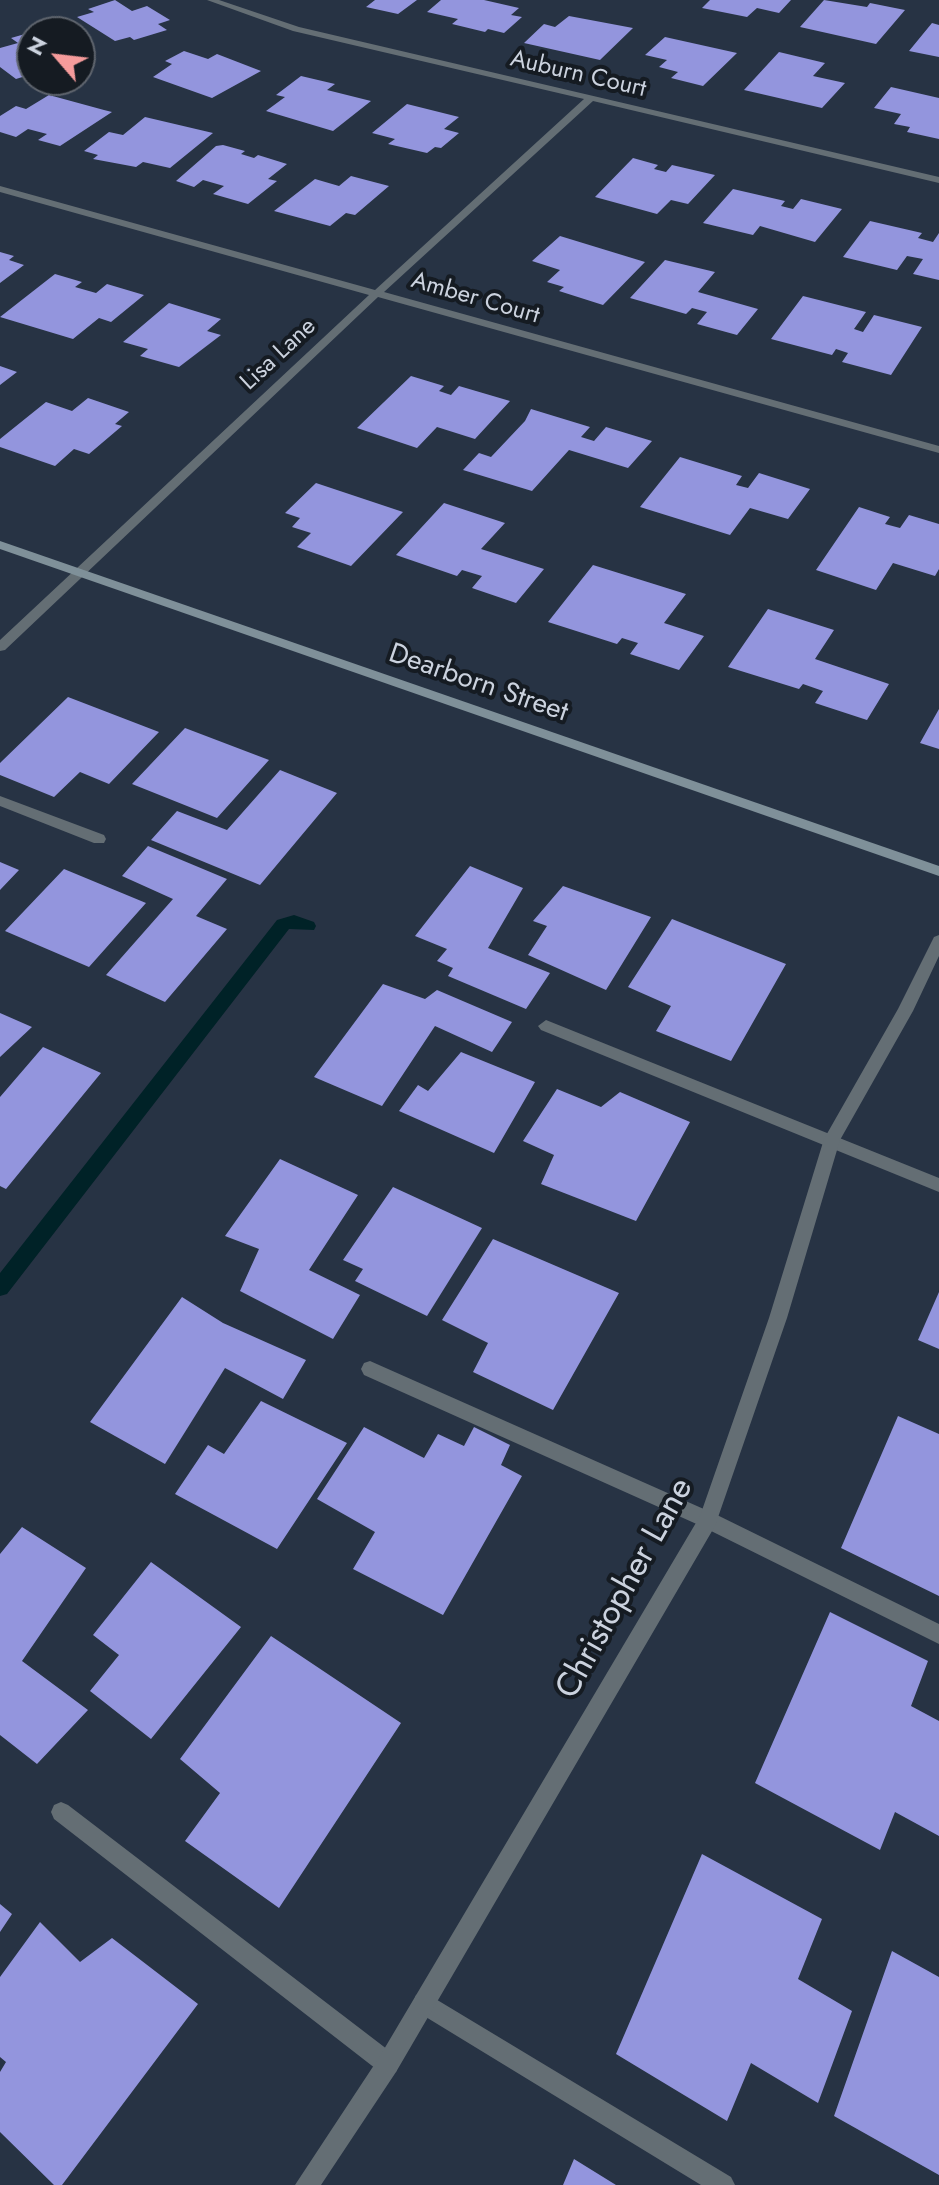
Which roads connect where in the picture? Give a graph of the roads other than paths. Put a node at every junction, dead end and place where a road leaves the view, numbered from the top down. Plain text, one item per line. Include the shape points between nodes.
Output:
1 (211, 0) edge
2 (591, 98) junction
3 (939, 180) edge
4 (0, 189) edge
5 (379, 293) junction
6 (939, 450) edge
7 (0, 545) edge
8 (80, 573) junction
9 (0, 647) edge
10 (0, 801) edge
11 (99, 839) dead end
12 (939, 871) edge
13 (939, 941) edge
14 (546, 1026) dead end
15 (832, 1139) junction
16 (939, 1185) edge
17 (370, 1369) dead end
18 (708, 1520) junction
19 (939, 1634) edge
20 (61, 1812) dead end
21 (424, 2003) junction
22 (388, 2064) junction
23 (307, 2185) edge
24 (723, 2185) edge

1 - 2 street, Auburn Court via 296,29
2 - 3 street, Auburn Court
2 - 5 street, Lisa Lane
4 - 5 street, Amber Court
5 - 6 street, Amber Court
5 - 8 street, Lisa Lane
7 - 8 street, Dearborn Street
8 - 9 street, Lisa Lane
8 - 12 street, Dearborn Street
10 - 11 street
13 - 15 street, Christopher Lane
14 - 15 street
15 - 16 street
15 - 18 street, Christopher Lane via 778,1318
17 - 18 street
18 - 19 street
18 - 21 street, Christopher Lane
20 - 22 street
21 - 22 street, Christopher Lane
21 - 24 street
22 - 23 street, Christopher Lane

